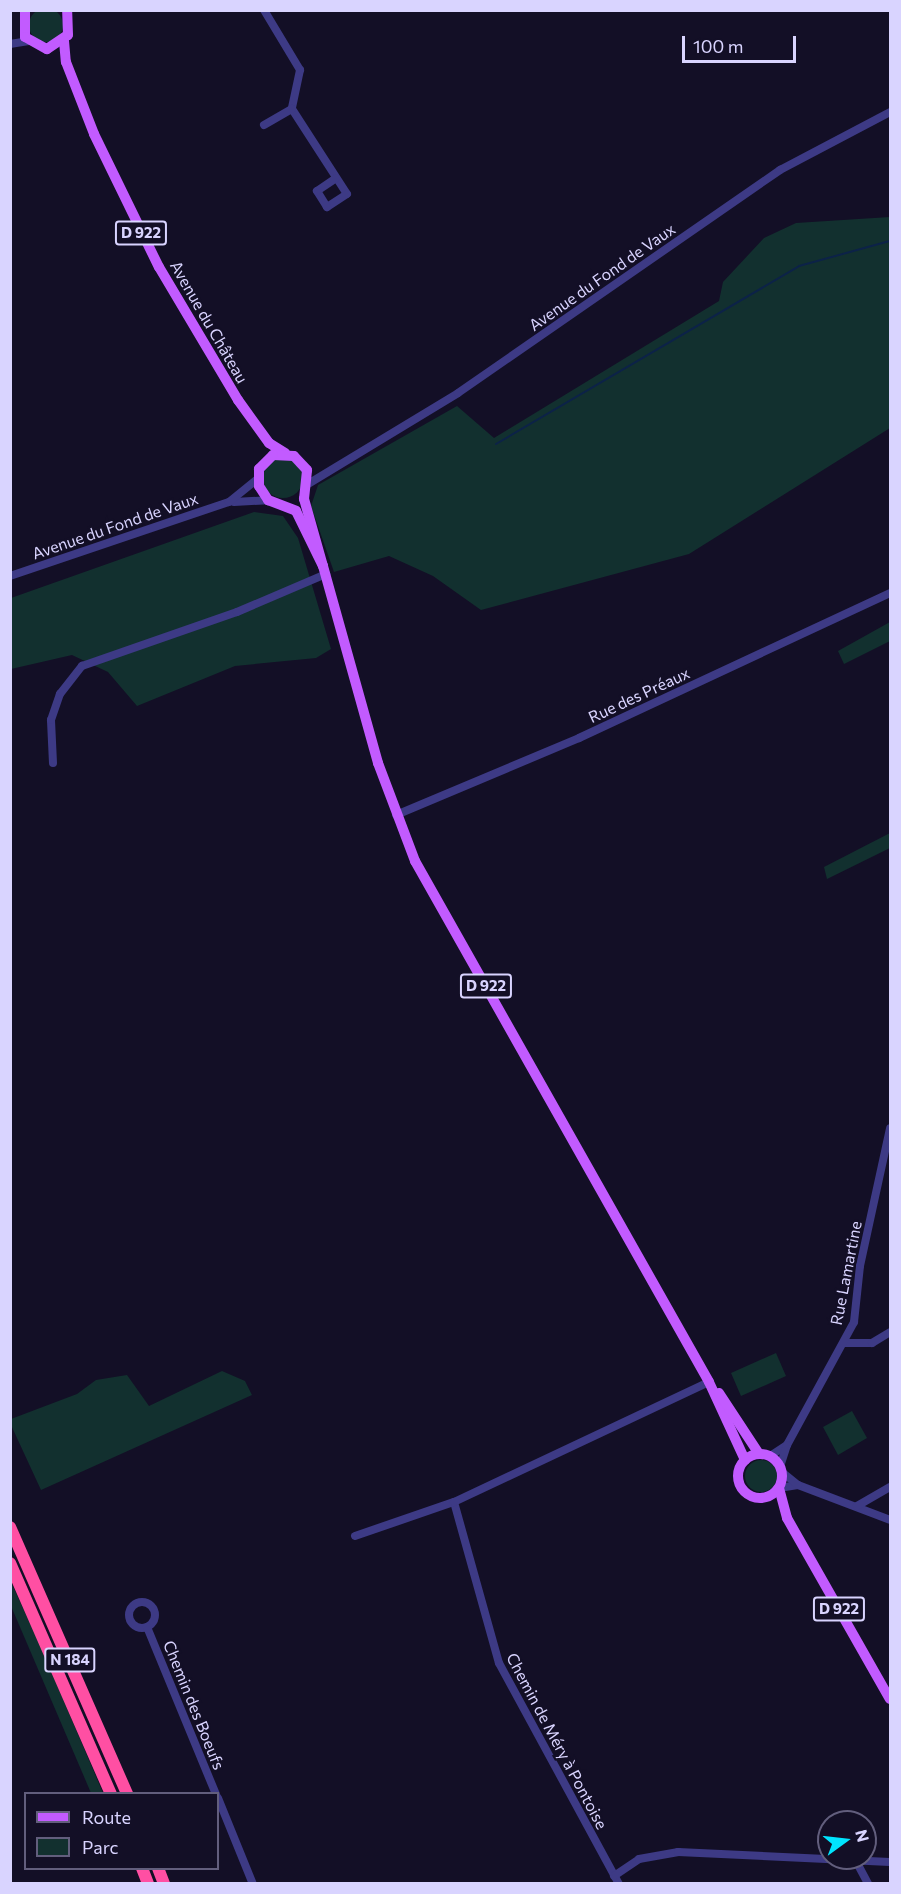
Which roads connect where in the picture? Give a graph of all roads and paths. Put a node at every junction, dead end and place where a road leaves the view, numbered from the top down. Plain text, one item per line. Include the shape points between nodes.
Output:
1 (25, 10) edge
2 (264, 10) edge
3 (69, 11) edge
4 (22, 29) junction
5 (29, 41) junction
6 (64, 41) junction
7 (10, 43) edge
8 (49, 48) junction
9 (66, 62) junction
10 (292, 109) junction
11 (891, 112) edge
12 (264, 125) dead end
13 (336, 178) dead end
14 (238, 400) junction
15 (285, 453) junction
16 (264, 462) junction
17 (305, 466) junction
18 (329, 467) junction
19 (257, 479) junction
20 (306, 488) junction
21 (268, 500) junction
22 (229, 502) junction
23 (283, 504) junction
24 (325, 570) junction
25 (10, 576) edge
26 (891, 592) edge
27 (53, 763) dead end
28 (396, 815) junction
29 (891, 1128) edge
30 (891, 1332) edge
31 (844, 1343) junction
32 (709, 1382) junction
33 (786, 1445) junction
34 (765, 1455) junction
35 (746, 1460) junction
36 (781, 1469) junction
37 (798, 1485) junction
38 (891, 1487) edge
39 (779, 1488) junction
40 (766, 1497) junction
41 (454, 1502) junction
42 (857, 1506) junction
43 (788, 1518) junction
44 (891, 1520) edge
45 (10, 1527) edge
46 (356, 1536) dead end
47 (10, 1563) edge
48 (147, 1627) dead end
49 (891, 1699) edge
50 (110, 1792) edge
51 (126, 1792) edge
52 (215, 1792) edge
53 (219, 1800) edge
54 (817, 1859) edge
55 (142, 1870) edge
56 (158, 1870) edge
57 (861, 1870) edge
58 (617, 1880) edge
59 (148, 1884) edge
60 (164, 1884) edge
61 (253, 1884) edge
62 (868, 1884) edge

1 - 4 main road
2 - 10 street via 300,70
3 - 6 main road, Avenue du Château via 71,25
4 - 5 main road
4 - 7 street
5 - 7 street
5 - 8 main road
6 - 8 main road
6 - 9 main road, Avenue du Château / D 922
8 - 9 main road, Avenue du Château / D 922
9 - 14 main road, Avenue du Château / D 922 via 120,192
10 - 12 street
10 - 13 street
11 - 18 street, Avenue du Fond de Vaux via 780,170 458,393
14 - 15 main road, Avenue du Château / D 922 via 269,443
14 - 16 main road, Avenue du Château / D 922
15 - 16 main road
15 - 17 main road
16 - 19 main road
17 - 18 street
17 - 20 main road
18 - 20 street, Avenue du Fond de Vaux
19 - 21 main road
19 - 22 street, Avenue du Fond de Vaux
20 - 23 main road
20 - 24 main road, D 922
21 - 22 street, Avenue du Fond de Vaux
21 - 23 main road
22 - 25 street, Avenue du Fond de Vaux
23 - 24 main road, D 922 via 297,513
24 - 27 street via 237,612 82,666 60,694 51,720
24 - 28 main road, D 922
26 - 28 street, Rue des Préaux via 579,738
28 - 32 main road, D 922 via 415,861
29 - 31 street, Rue Lamartine via 860,1266 856,1313
30 - 31 street via 872,1343
31 - 33 street, Rue Lamartine
32 - 34 main road, D 922
32 - 35 main road, D 922
32 - 41 street
33 - 34 street, Rue Lamartine
33 - 36 street, Rue Lamartine
34 - 35 main road
34 - 36 main road
35 - 40 main road via 739,1474 742,1488 752,1496
36 - 37 street
36 - 39 main road
37 - 39 street
37 - 42 street
38 - 42 street
39 - 40 main road
39 - 43 main road, D 922
40 - 43 main road, D 922
41 - 46 street
41 - 58 street, Chemin de Méry à Pontoise via 499,1663
42 - 44 street
43 - 49 main road, D 922
45 - 51 highway, N 184
47 - 50 highway, N 184
48 - 52 street, Chemin des Boeufs
53 - 61 street
54 - 58 street via 678,1852 639,1859
55 - 59 highway
56 - 60 highway
57 - 62 street

